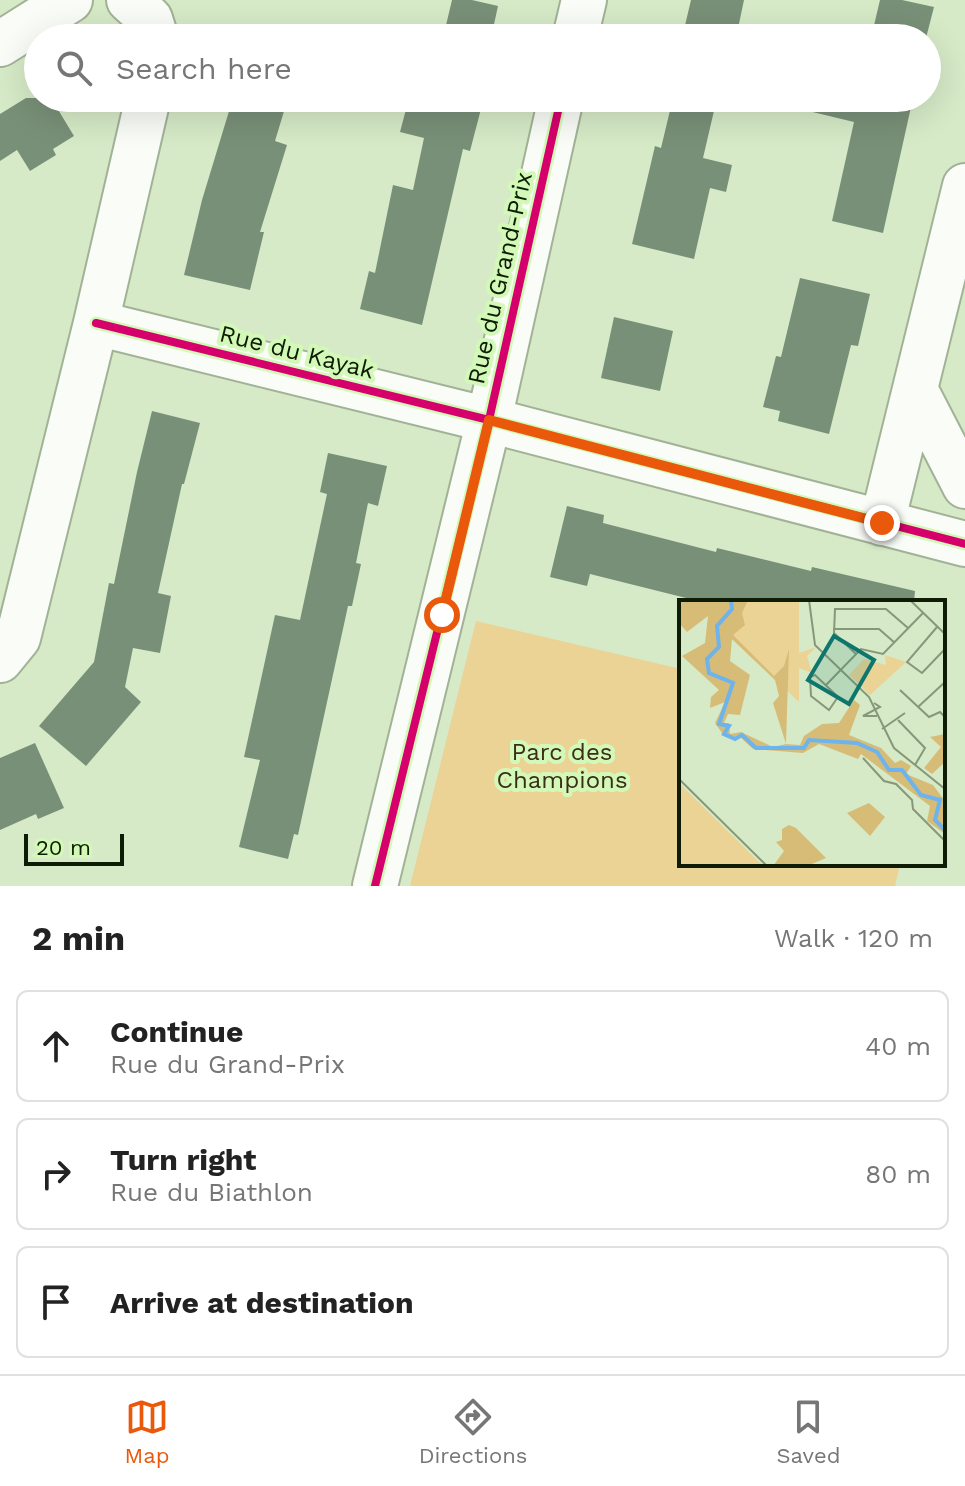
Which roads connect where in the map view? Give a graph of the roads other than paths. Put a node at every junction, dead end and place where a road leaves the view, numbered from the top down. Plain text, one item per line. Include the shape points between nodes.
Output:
1 (70, 0) edge
2 (129, 0) edge
3 (584, 0) edge
4 (32, 24) edge
5 (152, 24) edge
6 (578, 24) edge
7 (24, 29) edge
8 (0, 44) edge
9 (145, 112) edge
10 (558, 112) edge
11 (965, 186) edge
12 (96, 323) junction
13 (915, 389) junction
14 (489, 420) junction
15 (965, 486) edge
16 (882, 523) junction
17 (965, 544) edge
18 (0, 660) edge
19 (375, 886) edge

1 - 4 street
2 - 5 street
3 - 6 street
7 - 8 street
9 - 12 street
10 - 14 street, Rue du Grand-Prix
11 - 13 street
12 - 14 street, Rue du Kayak
12 - 18 street via 18,638
13 - 15 street
13 - 16 street
14 - 16 street, Rue du Kayak
14 - 19 street, Rue du Grand-Prix
16 - 17 street, Rue du Kayak

